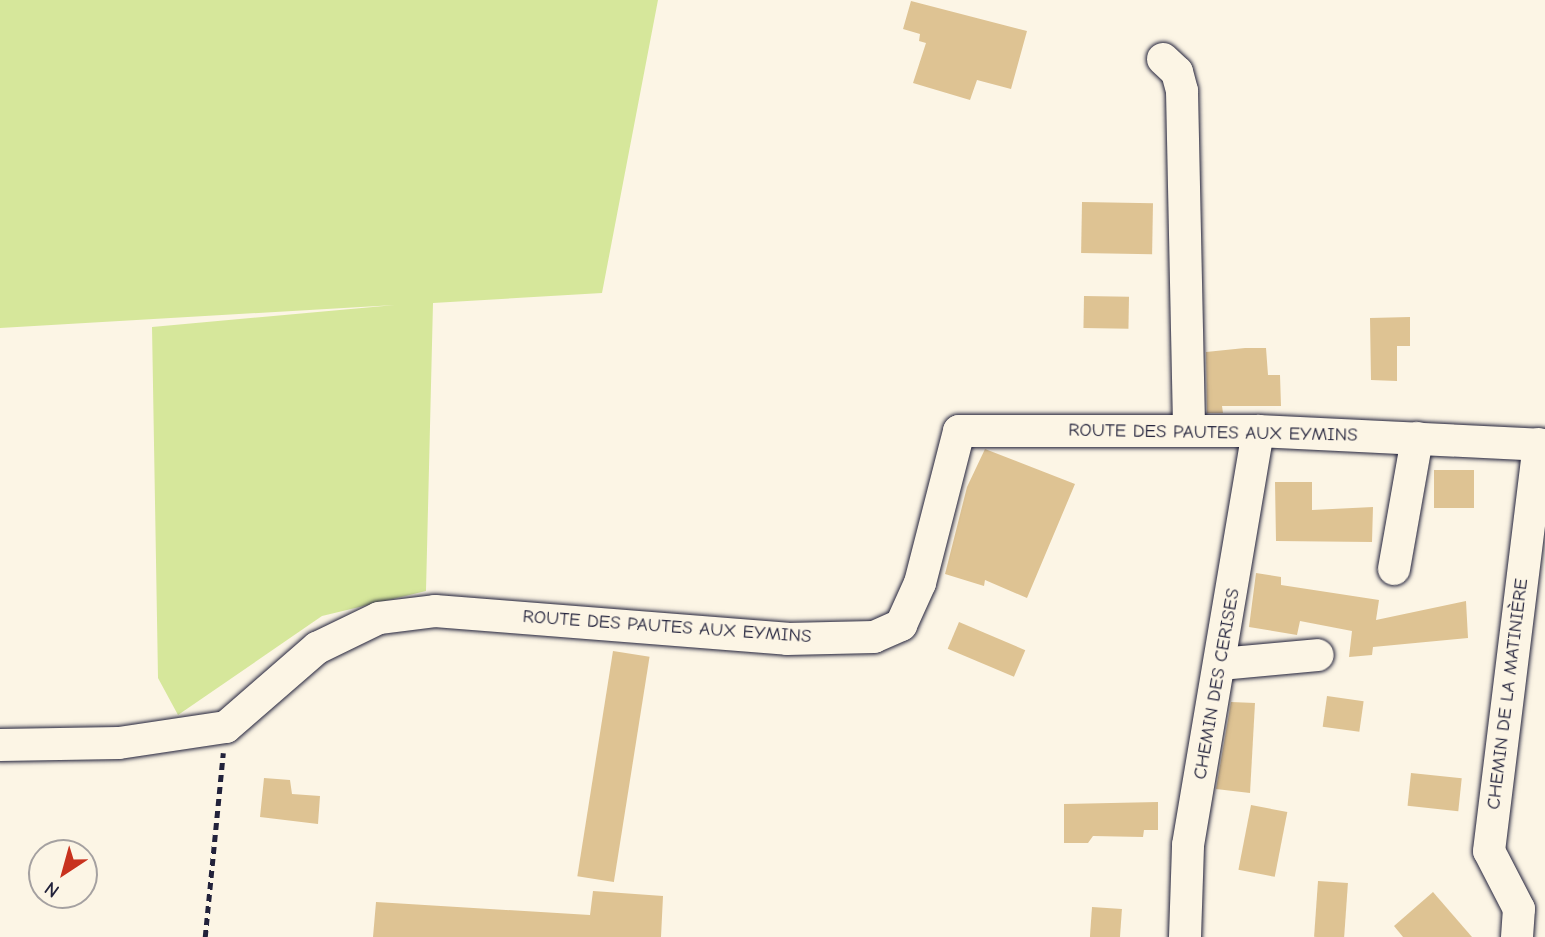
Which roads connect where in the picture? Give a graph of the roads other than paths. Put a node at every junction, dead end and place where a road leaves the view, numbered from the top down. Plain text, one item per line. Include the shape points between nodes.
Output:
1 (1163, 59) dead end
2 (1189, 431) junction
3 (1258, 431) junction
4 (1417, 438) junction
5 (1542, 444) edge
6 (1394, 569) dead end
7 (1318, 654) dead end
8 (1220, 664) junction
9 (0, 745) edge
10 (1185, 937) edge
11 (1517, 937) edge

1 - 2 street via 1177,72 1182,91
2 - 3 street, ROUTE DES PAUTES AUX EYMINS
2 - 9 street, ROUTE DES PAUTES AUX EYMINS via 959,431 920,583 901,625 874,637 787,639 435,611 379,618 317,648 226,727 119,744
3 - 4 street, ROUTE DES PAUTES AUX EYMINS
3 - 8 street, CHEMIN DES CERISES
4 - 5 street, ROUTE DES PAUTES AUX EYMINS
4 - 6 street
5 - 11 street, CHEMIN DE LA MATINIÈRE via 1489,851 1519,909
7 - 8 street
8 - 10 street, CHEMIN DES CERISES via 1188,845

